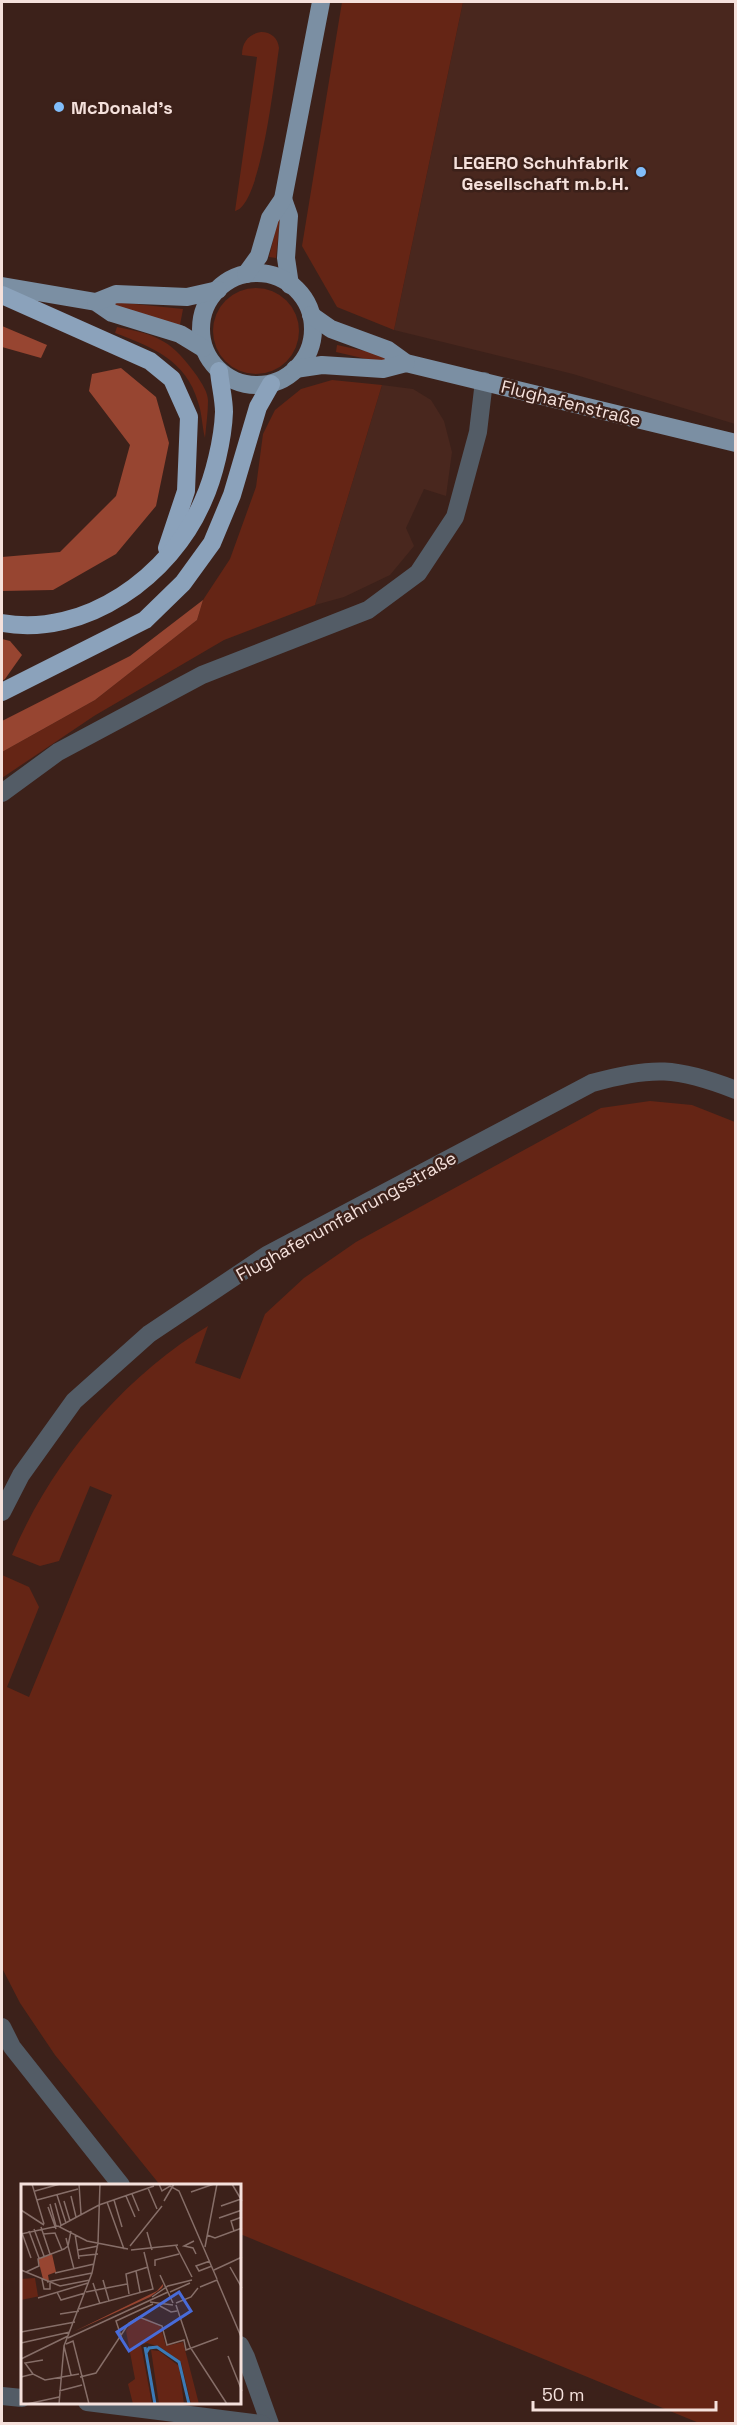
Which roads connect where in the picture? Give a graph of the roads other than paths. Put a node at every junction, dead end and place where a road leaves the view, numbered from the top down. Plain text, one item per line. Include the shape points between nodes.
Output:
1 (321, 2) edge
2 (283, 199) junction
3 (246, 274) junction
4 (290, 285) junction
5 (2, 286) edge
6 (218, 290) junction
7 (2, 295) edge
8 (96, 302) junction
9 (311, 315) junction
10 (203, 348) junction
11 (406, 363) junction
12 (296, 369) junction
13 (219, 371) junction
14 (484, 381) junction
15 (272, 384) junction
16 (735, 443) edge
17 (163, 560) junction
18 (2, 623) edge
19 (2, 692) edge
20 (2, 793) edge
21 (735, 1090) edge
22 (2, 1512) edge
23 (2, 2027) edge
24 (120, 2184) edge
25 (242, 2349) edge
26 (2, 2396) edge
27 (21, 2398) edge
28 (95, 2404) edge
29 (262, 2424) edge
30 (270, 2424) edge

1 - 2 main road
2 - 3 main road via 270,219 259,256
2 - 4 main road via 289,216 286,258
3 - 4 main road, Flughafenstraße via 268,273
3 - 6 main road
4 - 9 main road, Flughafenstraße via 298,291
5 - 8 main road
6 - 8 main road via 187,297 116,294
6 - 10 main road via 204,308
7 - 17 highway via 150,361 172,379 189,417 186,491
8 - 10 main road via 112,314 180,334
9 - 11 main road, Flughafenstraße via 331,329 388,350
9 - 12 main road, Flughafenstraße via 313,335
10 - 13 main road
11 - 12 main road, Flughafenstraße via 383,369 322,365
11 - 14 main road, Flughafenstraße
12 - 15 main road, Flughafenstraße
13 - 15 main road via 248,385
13 - 17 highway via 224,412 215,464 203,501
14 - 16 main road, Flughafenstraße
14 - 20 street via 478,432 455,517 418,573 368,610 191,680 58,752
15 - 19 highway via 258,407 232,495 212,543 183,583 145,620
17 - 18 highway via 132,588 74,620 42,625
21 - 22 street, Flughafenumfahrungsstraße via 704,1077 661,1069 592,1083 267,1255 149,1334 74,1401 21,1475
23 - 24 street via 12,2047
25 - 30 street
26 - 27 street
28 - 29 street

